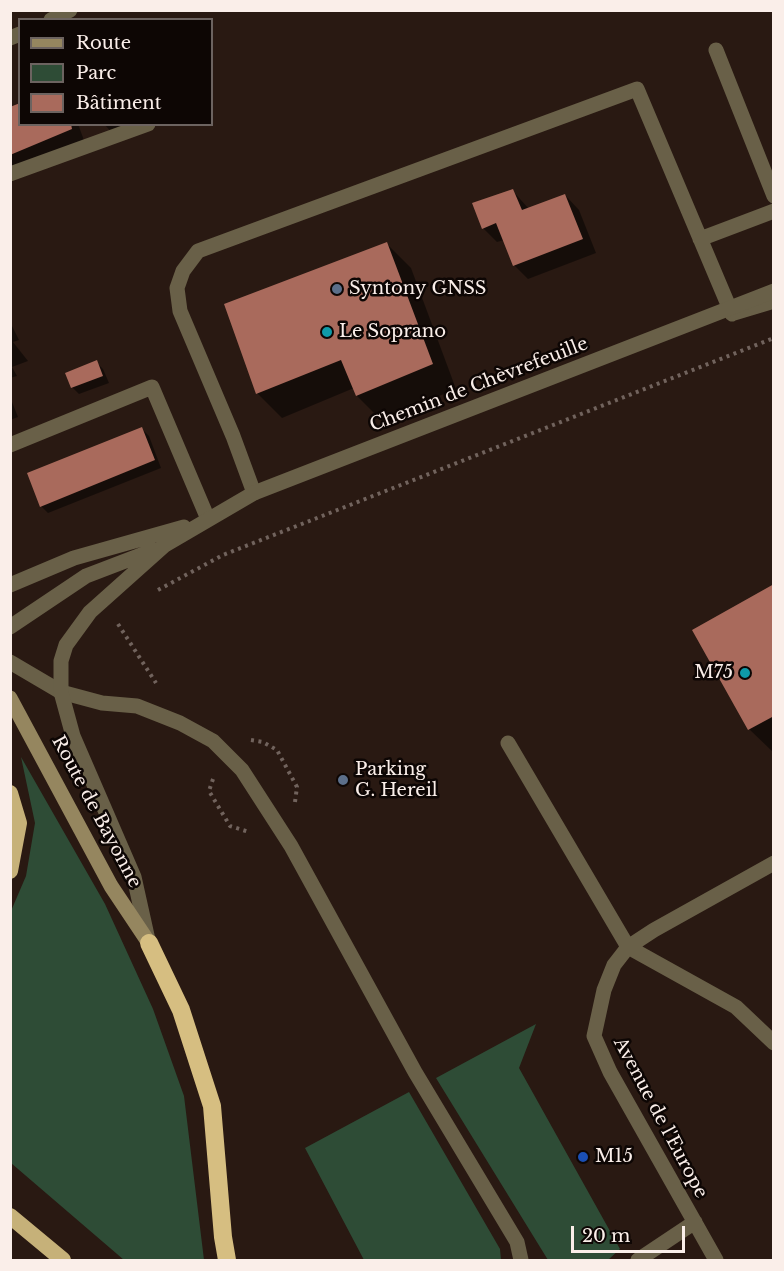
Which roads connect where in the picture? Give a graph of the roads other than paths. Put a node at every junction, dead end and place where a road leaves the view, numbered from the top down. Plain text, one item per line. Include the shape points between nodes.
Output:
1 (70, 10) edge
2 (55, 18) edge
3 (716, 50) dead end
4 (142, 126) edge
5 (10, 174) edge
6 (774, 196) edge
7 (774, 211) edge
8 (700, 239) junction
9 (774, 291) edge
10 (774, 301) edge
11 (731, 311) junction
12 (10, 445) edge
13 (254, 493) junction
14 (205, 521) junction
15 (165, 545) junction
16 (10, 585) edge
17 (10, 627) edge
18 (10, 662) edge
19 (61, 692) junction
20 (10, 698) edge
21 (508, 743) dead end
22 (10, 793) edge
23 (774, 863) edge
24 (10, 871) edge
25 (149, 943) junction
26 (628, 947) junction
27 (774, 1043) edge
28 (10, 1216) edge
29 (694, 1222) junction
30 (63, 1260) edge
31 (227, 1260) edge
32 (521, 1260) edge
33 (638, 1260) edge
34 (716, 1260) edge

1 - 2 street
3 - 6 street
4 - 5 street
7 - 8 street
8 - 11 street
8 - 13 street via 637,89 198,250 177,288 180,311
9 - 11 street, Chemin de Chèvrefeuille
10 - 11 street
11 - 13 street, Chemin de Chèvrefeuille
12 - 14 street via 152,387
13 - 14 street, Chemin de Chèvrefeuille
14 - 15 street, Chemin de Chèvrefeuille
14 - 16 street, Chemin de Chèvrefeuille via 74,558
15 - 17 street, Chemin de Chèvrefeuille via 86,576
15 - 19 street, Chemin de Chèvrefeuille via 77,628 60,661
18 - 19 street
19 - 25 street, Chemin de Chèvrefeuille via 73,736 134,877
19 - 32 street via 102,703 136,706 180,723 213,741 255,787 415,1072 517,1242
20 - 25 main road, Route de Bayonne via 111,886
21 - 26 street
22 - 24 highway via 19,823
23 - 26 street, Avenue de l'Europe
25 - 31 highway via 181,1010 212,1106
26 - 27 street via 736,1007
26 - 29 street, Avenue de l'Europe via 614,965 604,990 594,1036
28 - 30 highway
29 - 33 street
29 - 34 street, Avenue de l'Europe

